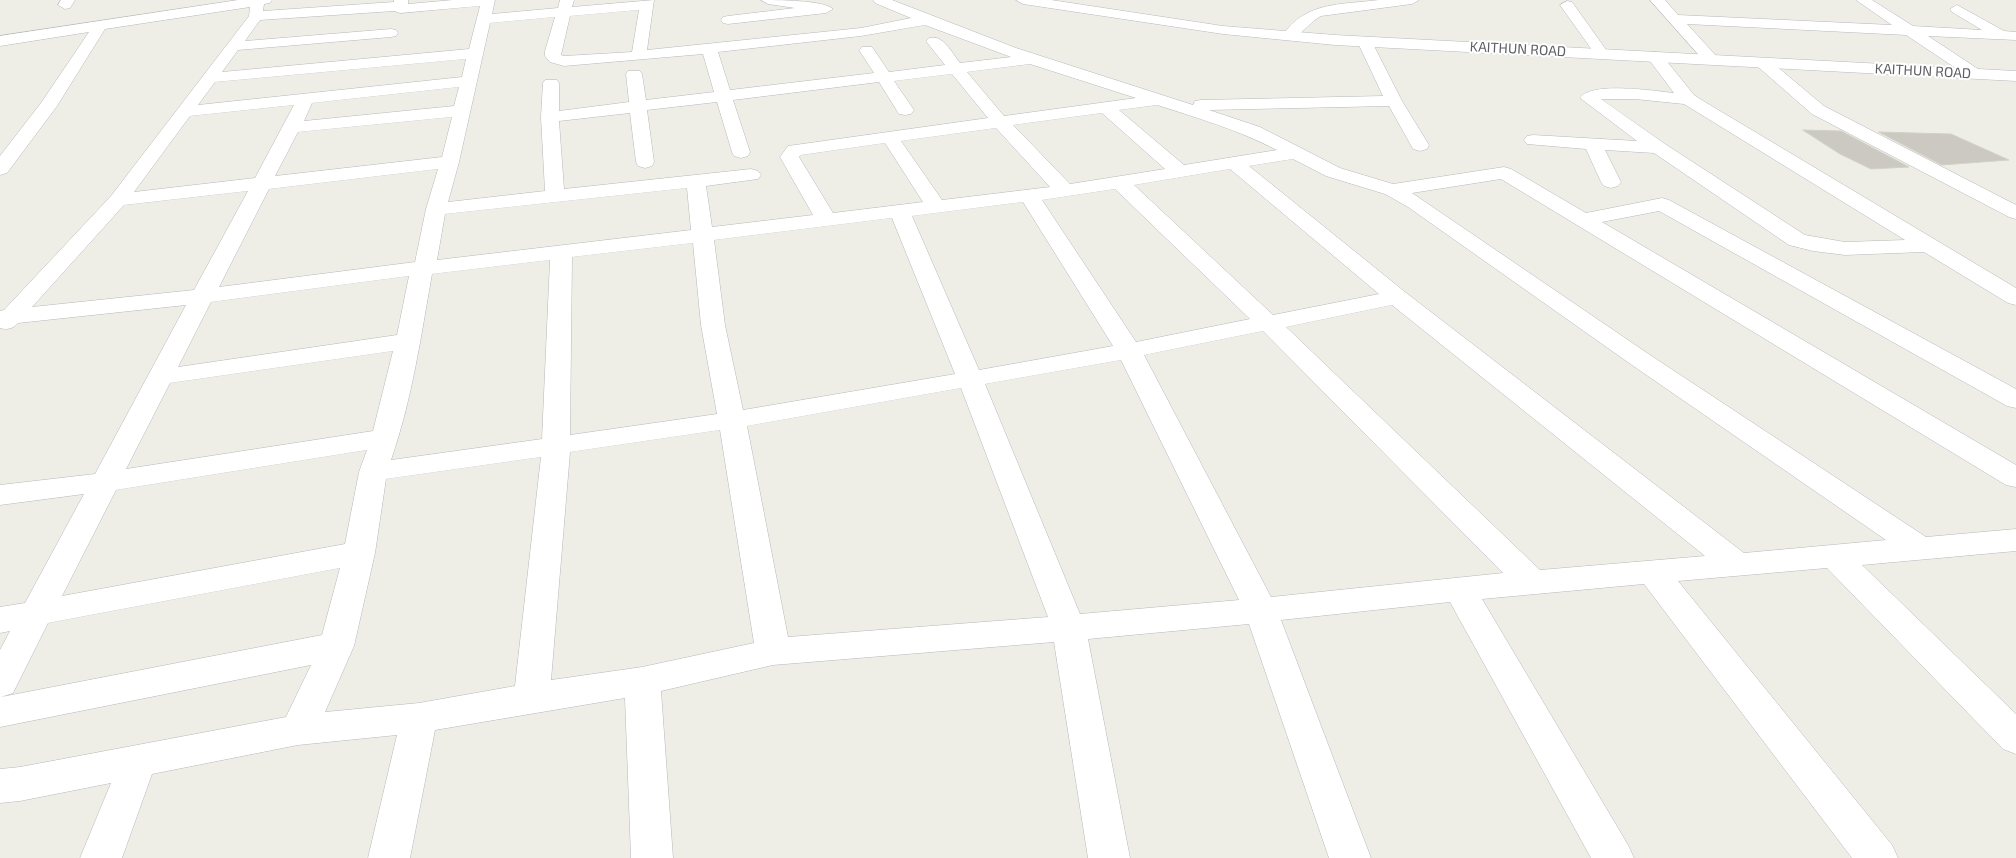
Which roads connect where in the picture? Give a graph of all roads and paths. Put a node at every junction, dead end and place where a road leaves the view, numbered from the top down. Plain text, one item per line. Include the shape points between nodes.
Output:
1 (768, 0) edge
2 (880, 0) edge
3 (1023, 0) edge
4 (1412, 0) edge
5 (1657, 0) edge
6 (1863, 0) edge
7 (488, 1) edge
8 (646, 2) edge
9 (1062, 3) edge
10 (1304, 4) dead end
11 (134, 5) dead end
12 (401, 5) edge
13 (1567, 5) dead end
14 (259, 6) edge
15 (566, 6) edge
16 (1958, 9) dead end
17 (1317, 12) junction
18 (484, 19) junction
19 (1676, 19) junction
20 (926, 20) junction
21 (120, 22) junction
22 (100, 26) junction
23 (1909, 30) junction
24 (391, 33) junction
25 (1289, 36) junction
26 (2009, 36) edge
27 (0, 41) edge
28 (934, 41) dead end
29 (1365, 41) junction
30 (742, 45) junction
31 (234, 46) junction
32 (708, 49) junction
33 (867, 50) dead end
34 (476, 52) junction
35 (1602, 54) junction
36 (639, 56) junction
37 (1655, 56) junction
38 (1711, 59) junction
39 (1031, 60) junction
40 (382, 62) junction
41 (1763, 63) junction
42 (956, 68) junction
43 (634, 74) dead end
44 (1975, 74) junction
45 (2016, 76) edge
46 (884, 77) junction
47 (210, 78) junction
48 (468, 81) junction
49 (551, 83) dead end
50 (724, 96) junction
51 (306, 99) junction
52 (1688, 99) junction
53 (1394, 101) junction
54 (1166, 103) junction
55 (637, 106) junction
56 (1105, 107) junction
57 (905, 110) dead end
58 (462, 111) junction
59 (183, 112) junction
60 (550, 117) junction
61 (1000, 122) junction
62 (292, 127) junction
63 (889, 136) junction
64 (1533, 140) dead end
65 (1593, 144) junction
66 (1420, 145) dead end
67 (1658, 148) junction
68 (742, 152) dead end
69 (1294, 153) junction
70 (450, 162) junction
71 (645, 162) dead end
72 (1234, 163) junction
73 (0, 169) edge
74 (1180, 172) junction
75 (751, 175) dead end
76 (696, 181) junction
77 (1119, 182) junction
78 (1611, 182) dead end
79 (262, 184) junction
80 (1392, 190) junction
81 (1065, 191) junction
82 (555, 196) junction
83 (1029, 196) junction
84 (118, 200) junction
85 (937, 208) junction
86 (436, 209) junction
87 (900, 212) junction
88 (2016, 213) edge
89 (1583, 220) junction
90 (827, 221) junction
91 (702, 235) junction
92 (1927, 245) junction
93 (561, 252) junction
94 (423, 268) junction
95 (204, 296) junction
96 (1397, 296) junction
97 (2016, 298) edge
98 (4, 321) edge
99 (1268, 323) junction
100 (408, 341) junction
101 (1129, 351) junction
102 (161, 377) junction
103 (970, 379) junction
104 (2016, 400) edge
105 (732, 420) junction
106 (386, 438) junction
107 (556, 446) junction
108 (374, 472) junction
109 (2016, 478) edge
110 (106, 482) junction
111 (0, 495) edge
112 (2016, 540) edge
113 (1921, 549) junction
114 (359, 553) junction
115 (1835, 557) junction
116 (1738, 565) junction
117 (1653, 573) junction
118 (1533, 584) junction
119 (1460, 590) junction
120 (1261, 610) junction
121 (36, 615) junction
122 (0, 620) edge
123 (1069, 628) junction
124 (337, 646) junction
125 (773, 652) junction
126 (642, 681) junction
127 (0, 683) edge
128 (532, 698) junction
129 (0, 712) edge
130 (418, 718) junction
131 (298, 730) junction
132 (2016, 738) edge
133 (138, 762) junction
134 (0, 786) edge
135 (101, 858) edge
136 (389, 858) edge
137 (652, 858) edge
138 (1109, 858) edge
139 (1350, 858) edge
140 (1613, 858) edge
141 (1877, 858) edge

1 - 30 street via 826,9 725,13
2 - 20 street
3 - 9 street, KAITHUN ROAD
4 - 17 street
5 - 19 street
6 - 23 street
7 - 12 street
7 - 18 street
8 - 15 street
8 - 36 street
9 - 25 street, KAITHUN ROAD via 1223,30
10 - 17 street
11 - 21 street
12 - 14 street
12 - 24 street
13 - 35 street
14 - 21 street
14 - 31 street
15 - 18 street
15 - 36 street via 553,51 556,59 571,61
16 - 26 street
17 - 25 street via 1306,18
18 - 34 street
19 - 23 street
19 - 38 street
20 - 30 street via 868,31
20 - 39 street
21 - 22 street
22 - 27 street
22 - 73 street via 48,106
23 - 26 street
23 - 44 street
24 - 31 street
24 - 40 street
25 - 29 street, KAITHUN ROAD
28 - 42 street
29 - 35 street, KAITHUN ROAD
29 - 53 street
30 - 32 street
31 - 47 street
32 - 36 street
32 - 50 street
33 - 46 street
34 - 40 street
34 - 48 street
35 - 37 street, KAITHUN ROAD
37 - 38 street, KAITHUN ROAD
37 - 52 street
38 - 41 street, KAITHUN ROAD
39 - 42 street
39 - 54 street
40 - 47 street
41 - 44 street, KAITHUN ROAD
41 - 88 street via 1818,110
42 - 46 street
42 - 61 street
43 - 55 street
44 - 45 street, KAITHUN ROAD
46 - 50 street
46 - 57 street
47 - 59 street
48 - 51 street
48 - 58 street
49 - 60 street
50 - 55 street
50 - 68 street
51 - 59 street
51 - 62 street
52 - 67 street via 1613,93 1589,95 1590,101
52 - 92 street
53 - 54 street
53 - 66 street
54 - 56 street
54 - 69 street via 1254,131
55 - 60 street
55 - 71 street
56 - 61 street
56 - 74 street
58 - 62 street
58 - 70 street
59 - 84 street
60 - 82 street
61 - 63 street
61 - 81 street
62 - 79 street
63 - 85 street
63 - 90 street via 800,148 791,153 789,157
64 - 65 street
65 - 67 street
65 - 78 street
67 - 92 street via 1787,235 1806,243 1834,249
69 - 72 street
69 - 80 street via 1333,172
70 - 79 street
70 - 86 street
72 - 74 street
72 - 96 street
74 - 77 street
75 - 76 street
76 - 82 street
76 - 91 street
77 - 81 street
77 - 99 street
79 - 84 street
79 - 95 street
80 - 89 street via 1504,173
80 - 113 street
81 - 83 street
82 - 86 street
83 - 85 street
83 - 101 street
84 - 98 street
85 - 87 street
86 - 94 street
87 - 90 street
87 - 103 street
89 - 104 street via 1662,204
89 - 109 street
90 - 91 street
91 - 93 street
91 - 105 street via 713,325
92 - 97 street
93 - 94 street
93 - 107 street
94 - 95 street
94 - 100 street
95 - 98 street
95 - 102 street
96 - 99 street
96 - 116 street
99 - 101 street
99 - 118 street
100 - 102 street
100 - 106 street
101 - 103 street
101 - 120 street
102 - 110 street
103 - 105 street
103 - 123 street
105 - 107 street
105 - 125 street
106 - 108 street
106 - 110 street
107 - 108 street
107 - 128 street
108 - 114 street
110 - 111 street
110 - 121 street
112 - 113 street
113 - 115 street
114 - 121 street
114 - 124 street
115 - 116 street
115 - 132 street
116 - 117 street
117 - 118 street
117 - 141 street
118 - 119 street
119 - 120 street
119 - 140 street
120 - 123 street
120 - 139 street
121 - 122 street
121 - 127 street
123 - 125 street
123 - 138 street
124 - 129 street
124 - 131 street
125 - 126 street
126 - 128 street
126 - 137 street
128 - 130 street
130 - 131 street
130 - 136 street
131 - 133 street
133 - 134 street
133 - 135 street

